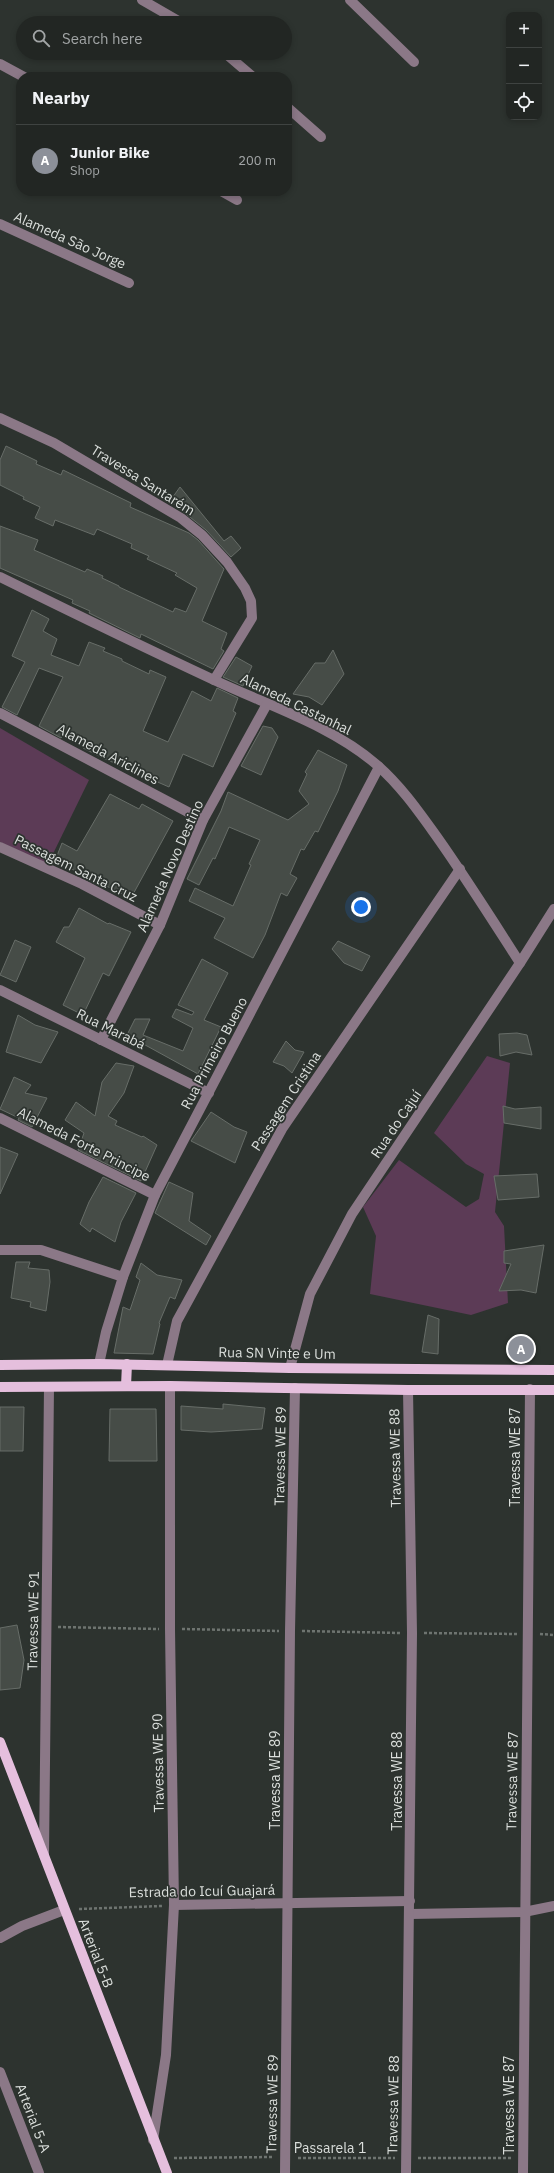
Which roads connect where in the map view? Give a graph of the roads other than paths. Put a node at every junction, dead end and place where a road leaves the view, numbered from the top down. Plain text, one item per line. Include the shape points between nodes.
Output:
1 (142, 0) edge
2 (350, 0) edge
3 (170, 16) edge
4 (233, 60) edge
5 (414, 62) dead end
6 (0, 64) edge
7 (247, 72) edge
8 (16, 73) edge
9 (292, 111) edge
10 (321, 137) dead end
11 (230, 196) edge
12 (238, 200) dead end
13 (0, 224) edge
14 (129, 282) dead end
15 (0, 418) edge
16 (0, 577) edge
17 (214, 680) junction
18 (267, 704) junction
19 (0, 713) edge
20 (379, 767) junction
21 (203, 820) junction
22 (0, 847) edge
23 (460, 869) junction
24 (554, 909) edge
25 (160, 925) junction
26 (520, 963) junction
27 (0, 990) edge
28 (101, 1040) junction
29 (209, 1093) junction
30 (0, 1118) edge
31 (155, 1196) junction
32 (0, 1250) edge
33 (123, 1277) junction
34 (99, 1364) junction
35 (127, 1364) junction
36 (0, 1365) edge
37 (167, 1365) junction
38 (290, 1368) junction
39 (554, 1370) edge
40 (126, 1386) junction
41 (170, 1386) junction
42 (0, 1387) edge
43 (49, 1387) junction
44 (295, 1388) junction
45 (530, 1389) junction
46 (408, 1390) junction
47 (554, 1390) edge
48 (0, 1742) edge
49 (44, 1856) junction
50 (410, 1902) junction
51 (288, 1904) junction
52 (174, 1905) junction
53 (554, 1906) edge
54 (64, 1910) junction
55 (524, 1912) junction
56 (410, 1914) junction
57 (0, 1938) edge
58 (0, 2072) edge
59 (153, 2140) junction
60 (39, 2173) edge
61 (167, 2173) edge
62 (286, 2173) edge
63 (406, 2173) edge
64 (523, 2173) edge

1 - 3 street
2 - 5 street
4 - 7 street
6 - 8 street
9 - 10 street
11 - 12 street
13 - 14 street, Alameda São Jorge
15 - 17 street, Travessa Santarém via 54,442 181,518 202,535 227,562 245,588 252,618
16 - 17 street, Alameda Castanhal
17 - 18 street, Alameda Castanhal
18 - 20 street, Alameda Castanhal via 346,742
18 - 21 street, Alameda Novo Destino
19 - 21 street, Alameda Ariclines
20 - 23 street, Alameda Castanhal via 418,811
20 - 29 street, Rua Primeiro Bueno
21 - 25 street, Alameda Novo Destino
22 - 25 street, Passagem Santa Cruz via 82,884
23 - 26 street, Alameda Castanhal
23 - 37 street, Passagem Cristina via 282,1129 177,1321
24 - 26 street, Rua do Cajuí
25 - 28 street, Alameda Novo Destino
26 - 38 street, Rua do Cajuí via 352,1214 310,1294
27 - 28 street, Rua Marabá
28 - 29 street, Rua Marabá
29 - 31 street, Rua Primeiro Bueno
30 - 31 street, Alameda Forte Principe
31 - 33 street, Rua Primeiro Bueno
32 - 33 street via 41,1250
33 - 34 street, Rua Primeiro Bueno
34 - 35 main road, Rua SN Vinte e Um
34 - 36 main road, Rua SN Vinte e Um
35 - 37 main road, Rua SN Vinte e Um
35 - 40 main road
37 - 38 main road, Rua SN Vinte e Um
38 - 39 main road, Rua SN Vinte e Um
40 - 41 main road
40 - 43 main road
41 - 44 main road
41 - 52 street, Travessa WE 90
42 - 43 main road
43 - 49 street, Travessa WE 91
44 - 46 main road
44 - 51 street, Travessa WE 89
45 - 46 main road
45 - 47 main road
45 - 55 street, Travessa WE 87
46 - 50 street, Travessa WE 88 via 412,1633
48 - 49 main road, Arterial 5-B
49 - 54 main road, Arterial 5-B
50 - 51 street, Estrada do Icuí Guajará
50 - 56 street, Travessa WE 88
51 - 52 street, Estrada do Icuí Guajará
51 - 62 street, Travessa WE 89
52 - 59 street, Travessa WE 90 via 166,2055
53 - 55 street
54 - 57 street via 22,1926
54 - 59 main road, Arterial 5-B
55 - 56 street
55 - 64 street, Travessa WE 87
56 - 63 street, Travessa WE 88
58 - 60 street, Arterial 5-A
59 - 61 main road, Arterial 5-B

